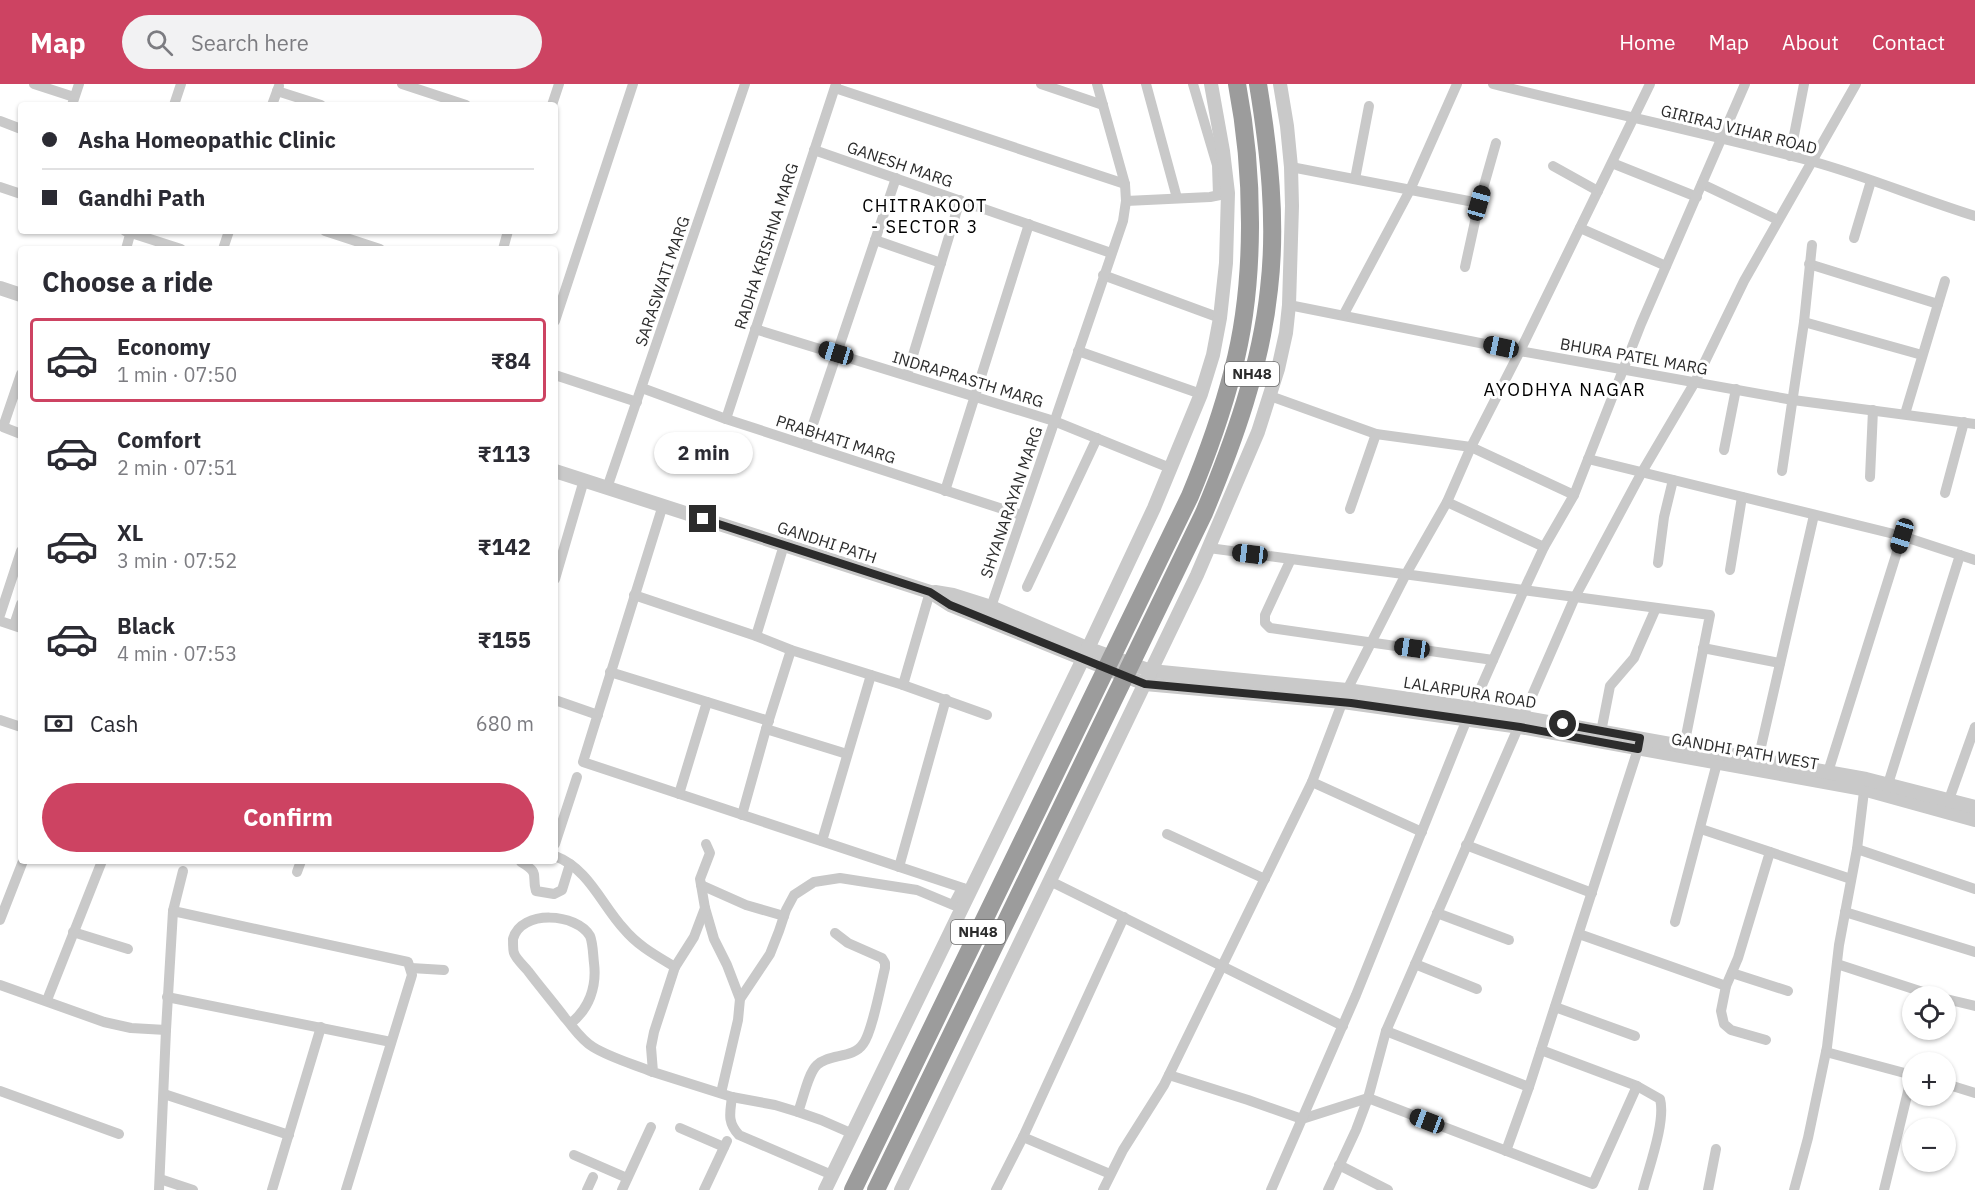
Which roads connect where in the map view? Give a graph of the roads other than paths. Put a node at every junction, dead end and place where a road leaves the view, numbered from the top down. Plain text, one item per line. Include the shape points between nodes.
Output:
1 (34, 84) edge
2 (79, 84) edge
3 (181, 84) edge
4 (559, 84) edge
5 (633, 84) edge
6 (745, 84) edge
7 (1041, 84) edge
8 (1097, 84) edge
9 (1146, 84) edge
10 (1193, 84) edge
11 (1211, 84) edge
12 (1237, 84) edge
13 (1258, 84) edge
14 (1280, 84) edge
15 (1457, 84) edge
16 (1493, 84) edge
17 (1650, 84) edge
18 (1746, 84) edge
19 (1804, 84) edge
20 (1856, 84) edge
21 (410, 85) edge
22 (836, 86) edge
23 (278, 87) edge
24 (73, 101) edge
25 (175, 102) edge
26 (273, 102) edge
27 (314, 102) edge
28 (458, 102) edge
29 (553, 102) edge
30 (1103, 105) junction
31 (1369, 106) dead end
32 (1634, 118) junction
33 (0, 121) edge
34 (18, 128) edge
35 (1722, 138) junction
36 (1496, 143) dead end
37 (814, 150) junction
38 (1790, 156) junction
39 (1812, 162) junction
40 (1612, 163) junction
41 (1553, 166) dead end
42 (1291, 167) junction
43 (896, 178) junction
44 (1355, 179) junction
45 (1871, 181) junction
46 (1125, 184) junction
47 (1702, 184) junction
48 (0, 186) edge
49 (1410, 190) junction
50 (1598, 191) junction
51 (18, 193) edge
52 (1223, 194) junction
53 (1697, 197) junction
54 (1177, 198) junction
55 (960, 200) junction
56 (1126, 201) junction
57 (1479, 203) junction
58 (1975, 216) edge
59 (1778, 220) junction
60 (1029, 224) junction
61 (1580, 228) junction
62 (135, 234) edge
63 (334, 234) edge
64 (1854, 238) dead end
65 (874, 240) junction
66 (1812, 245) dead end
67 (172, 246) edge
68 (371, 246) edge
69 (1111, 253) junction
70 (941, 263) junction
71 (1809, 264) junction
72 (1666, 266) junction
73 (1465, 267) dead end
74 (1103, 275) junction
75 (1945, 281) dead end
76 (0, 288) edge
77 (18, 294) edge
78 (1938, 304) junction
79 (1289, 305) junction
80 (558, 312) edge
81 (1344, 315) junction
82 (1220, 318) junction
83 (1804, 322) junction
84 (755, 328) junction
85 (1078, 351) junction
86 (1520, 351) junction
87 (836, 353) junction
88 (1922, 355) junction
89 (1622, 369) junction
90 (907, 375) junction
91 (558, 376) edge
92 (1695, 382) junction
93 (18, 383) edge
94 (642, 388) junction
95 (1736, 389) junction
96 (1201, 394) junction
97 (974, 396) junction
98 (1270, 396) junction
99 (1793, 400) junction
100 (637, 402) junction
101 (1872, 410) junction
102 (1905, 414) junction
103 (726, 418) junction
104 (1054, 421) junction
105 (1970, 423) edge
106 (18, 433) edge
107 (1376, 434) junction
108 (1097, 438) junction
109 (806, 445) junction
110 (1471, 447) junction
111 (1724, 450) dead end
112 (1588, 459) junction
113 (1170, 468) junction
114 (1782, 471) dead end
115 (558, 472) edge
116 (1642, 472) junction
117 (1870, 477) dead end
118 (584, 480) junction
119 (1673, 480) junction
120 (607, 488) junction
121 (945, 491) junction
122 (1945, 493) dead end
123 (1574, 495) junction
124 (1742, 497) junction
125 (1447, 502) junction
126 (663, 505) junction
127 (1350, 509) dead end
128 (1021, 515) junction
129 (1814, 515) junction
130 (1902, 536) junction
131 (784, 545) junction
132 (1544, 547) junction
133 (1209, 548) junction
134 (1960, 555) junction
135 (1291, 559) junction
136 (18, 560) edge
137 (1975, 560) edge
138 (1658, 563) dead end
139 (558, 569) edge
140 (1730, 570) dead end
141 (1406, 574) junction
142 (1027, 588) dead end
143 (1524, 590) junction
144 (930, 592) junction
145 (634, 595) junction
146 (1575, 597) junction
147 (991, 608) junction
148 (1656, 608) junction
149 (0, 615) edge
150 (0, 621) edge
151 (17, 627) edge
152 (756, 636) junction
153 (1372, 642) junction
154 (1703, 648) junction
155 (791, 650) junction
156 (1085, 653) junction
157 (1492, 660) junction
158 (1780, 663) junction
159 (610, 672) junction
160 (871, 675) junction
161 (1148, 677) junction
162 (903, 685) junction
163 (1345, 696) junction
164 (946, 699) junction
165 (558, 701) edge
166 (707, 702) junction
167 (1469, 714) junction
168 (598, 715) junction
169 (987, 715) dead end
170 (0, 720) edge
171 (1522, 722) junction
172 (767, 725) junction
173 (18, 726) edge
174 (1975, 727) edge
175 (1601, 732) junction
176 (1973, 741) edge
177 (1639, 744) junction
178 (1684, 746) junction
179 (847, 754) junction
180 (1758, 760) junction
181 (1717, 763) junction
182 (1828, 772) junction
183 (577, 777) dead end
184 (1312, 782) junction
185 (1865, 784) junction
186 (1888, 784) junction
187 (679, 794) junction
188 (1947, 806) junction
189 (1975, 807) edge
190 (742, 815) junction
191 (1975, 820) edge
192 (1701, 829) junction
193 (1422, 832) junction
194 (558, 834) edge
195 (1167, 834) dead end
196 (822, 841) junction
197 (706, 844) dead end
198 (1466, 845) junction
199 (1857, 849) junction
200 (1770, 852) junction
201 (558, 858) edge
202 (22, 864) edge
203 (101, 864) edge
204 (524, 864) edge
205 (570, 864) junction
206 (899, 867) junction
207 (183, 871) dead end
208 (1265, 879) junction
209 (1851, 879) junction
210 (1050, 881) junction
211 (701, 885) junction
212 (965, 889) junction
213 (1975, 889) edge
214 (1592, 893) junction
215 (705, 908) junction
216 (173, 911) junction
217 (1845, 912) junction
218 (1437, 913) junction
219 (784, 916) junction
220 (1124, 917) junction
221 (0, 920) edge
222 (1675, 922) dead end
223 (73, 932) junction
224 (835, 933) dead end
225 (1578, 934) junction
226 (1509, 940) dead end
227 (128, 949) dead end
228 (1975, 952) edge
229 (1415, 964) junction
230 (1837, 964) junction
231 (1221, 966) junction
232 (411, 968) junction
233 (675, 968) junction
234 (444, 970) dead end
235 (1732, 973) junction
236 (0, 985) edge
237 (1726, 986) junction
238 (1904, 986) edge
239 (1477, 989) dead end
240 (1788, 991) dead end
241 (167, 997) junction
242 (740, 999) junction
243 (46, 1000) junction
244 (1956, 1001) edge
245 (1975, 1006) edge
246 (1555, 1007) junction
247 (570, 1024) junction
248 (1343, 1026) junction
249 (321, 1027) junction
250 (166, 1030) junction
251 (1386, 1031) junction
252 (1635, 1036) dead end
253 (1766, 1040) dead end
254 (391, 1042) junction
255 (1541, 1050) junction
256 (1826, 1052) junction
257 (653, 1072) junction
258 (1902, 1072) edge
259 (1168, 1075) junction
260 (1637, 1086) junction
261 (1956, 1087) edge
262 (1529, 1088) junction
263 (0, 1090) edge
264 (721, 1093) junction
265 (1975, 1093) edge
266 (164, 1094) junction
267 (732, 1097) junction
268 (1368, 1098) junction
269 (1904, 1106) edge
270 (798, 1112) junction
271 (1302, 1119) junction
272 (651, 1127) dead end
273 (680, 1128) dead end
274 (119, 1134) dead end
275 (853, 1134) junction
276 (289, 1135) junction
277 (1023, 1137) junction
278 (1716, 1149) dead end
279 (1506, 1151) junction
280 (574, 1155) dead end
281 (1339, 1166) junction
282 (1110, 1174) junction
283 (832, 1175) junction
284 (593, 1177) dead end
285 (627, 1178) junction
286 (160, 1185) edge
287 (193, 1190) edge
288 (272, 1190) edge
289 (346, 1190) edge
290 (587, 1190) edge
291 (622, 1190) edge
292 (704, 1190) edge
293 (825, 1190) edge
294 (853, 1190) edge
295 (876, 1190) edge
296 (901, 1190) edge
297 (996, 1190) edge
298 (1103, 1190) edge
299 (1271, 1190) edge
300 (1328, 1190) edge
301 (1388, 1190) edge
302 (1643, 1190) edge
303 (1708, 1190) edge
304 (1794, 1190) edge
305 (1884, 1190) edge

1 - 24 street
2 - 24 street
3 - 25 street
4 - 29 street
5 - 80 street
6 - 94 street, SARASWATI MARG
7 - 30 street
8 - 30 street, SHYANARAYAN MARG
9 - 54 street
10 - 52 street
11 - 52 street via 1223,151
12 - 294 highway, NH48 via 1246,151 1250,256 1234,368 1219,417 1190,496
13 - 295 highway, NH48 via 1269,169 1272,242 1263,330 1239,422 1204,513
14 - 42 street
15 - 49 street
16 - 32 street, GIRIRAJ VIHAR ROAD
17 - 32 street
18 - 35 street
19 - 38 street
20 - 39 street
21 - 28 street
22 - 37 street, RADHA KRISHNA MARG
22 - 46 street
23 - 26 street
23 - 27 street
30 - 46 street, SHYANARAYAN MARG
31 - 44 street
32 - 35 street, GIRIRAJ VIHAR ROAD
32 - 40 street
33 - 34 street
35 - 38 street, GIRIRAJ VIHAR ROAD
35 - 47 street
36 - 57 street
37 - 43 street, GANESH MARG
37 - 84 street, RADHA KRISHNA MARG
38 - 39 street, GIRIRAJ VIHAR ROAD
39 - 45 street, GIRIRAJ VIHAR ROAD
39 - 59 street
40 - 50 street
40 - 53 street
41 - 50 street
42 - 44 street
42 - 79 street
43 - 55 street, GANESH MARG
43 - 65 street
44 - 49 street
45 - 58 street, GIRIRAJ VIHAR ROAD
45 - 64 street
46 - 56 street, SHYANARAYAN MARG
47 - 53 street
47 - 59 street
48 - 51 street
49 - 57 street
49 - 81 street
50 - 61 street
52 - 54 street
52 - 82 street via 1226,263
53 - 72 street
54 - 56 street
55 - 60 street, GANESH MARG
55 - 70 street
56 - 69 street, SHYANARAYAN MARG
57 - 73 street
59 - 92 street
60 - 69 street, GANESH MARG
60 - 97 street
61 - 72 street
61 - 86 street
62 - 67 street
63 - 68 street
65 - 70 street
65 - 87 street
66 - 71 street
69 - 74 street, SHYANARAYAN MARG
70 - 90 street
71 - 78 street
71 - 83 street
72 - 89 street
74 - 82 street
74 - 85 street, SHYANARAYAN MARG
75 - 78 street
76 - 77 street
78 - 88 street
79 - 81 street, BHURA PATEL MARG
79 - 98 street
81 - 86 street, BHURA PATEL MARG
82 - 96 street
83 - 88 street
83 - 99 street
84 - 87 street, INDRAPRASTH MARG
84 - 103 street, RADHA KRISHNA MARG
85 - 96 street
85 - 104 street, SHYANARAYAN MARG
86 - 89 street, BHURA PATEL MARG
86 - 110 street
87 - 90 street, INDRAPRASTH MARG
87 - 109 street
88 - 102 street
89 - 92 street, BHURA PATEL MARG
89 - 112 street
90 - 97 street, INDRAPRASTH MARG
91 - 100 street
92 - 95 street, BHURA PATEL MARG
92 - 116 street
93 - 106 street via 3,428
94 - 100 street, SARASWATI MARG
94 - 103 street, PRABHATI MARG
95 - 99 street, BHURA PATEL MARG
95 - 111 street
96 - 113 street
97 - 104 street, INDRAPRASTH MARG
97 - 121 street
98 - 107 street
98 - 133 street
99 - 101 street, BHURA PATEL MARG
99 - 114 street
100 - 120 street, SARASWATI MARG
101 - 102 street, BHURA PATEL MARG
101 - 117 street
102 - 105 street, BHURA PATEL MARG
103 - 109 street, PRABHATI MARG
104 - 108 street, INDRAPRASTH MARG
104 - 128 street, SHYANARAYAN MARG
105 - 122 street
107 - 110 street
107 - 127 street
108 - 113 street, INDRAPRASTH MARG
108 - 142 street
109 - 121 street, PRABHATI MARG
110 - 123 street
110 - 125 street
112 - 116 street
112 - 123 street
113 - 156 street
115 - 118 street, GANDHI PATH
116 - 119 street
116 - 146 street
118 - 120 street, GANDHI PATH
118 - 139 street
119 - 124 street
119 - 138 street
120 - 126 street, GANDHI PATH
121 - 128 street, PRABHATI MARG
123 - 132 street
124 - 129 street
124 - 140 street
125 - 132 street
125 - 141 street
126 - 131 street, GANDHI PATH
126 - 145 street
128 - 147 street, SHYANARAYAN MARG
129 - 130 street
129 - 158 street
130 - 134 street
130 - 182 street
131 - 144 street, GANDHI PATH
131 - 152 street
132 - 143 street
133 - 135 street
133 - 161 street
134 - 137 street
134 - 186 street
135 - 141 street
135 - 153 street via 1265,615 1265,623 1270,628
136 - 149 street
141 - 143 street
141 - 153 street
143 - 146 street
143 - 157 street
144 - 147 street
144 - 156 street, GANDHI PATH via 950,605
144 - 162 street
145 - 152 street
145 - 159 street
146 - 148 street
146 - 171 street
147 - 156 street
148 - 154 street via 1710,615
148 - 175 street via 1634,658 1610,686
150 - 151 street
152 - 155 street
153 - 157 street
153 - 163 street
154 - 158 street
154 - 178 street
155 - 160 street
155 - 172 street
156 - 161 street
156 - 212 street
157 - 167 street
158 - 180 street
159 - 166 street
159 - 168 street
160 - 162 street
160 - 179 street
161 - 163 street
161 - 210 street
162 - 164 street
163 - 167 street, GANDHI PATH WEST
163 - 167 street, LALARPURA ROAD via 1382,695
163 - 184 street
164 - 169 street
164 - 206 street
165 - 168 street
166 - 172 street
166 - 187 street
167 - 171 street, GANDHI PATH WEST
167 - 193 street
168 - 187 street via 583,762
170 - 173 street
171 - 175 street, LALARPURA ROAD
171 - 177 street, GANDHI PATH WEST
171 - 198 street
172 - 179 street
172 - 190 street
174 - 176 street
175 - 177 street, LALARPURA ROAD
176 - 188 street
177 - 178 street, LALARPURA ROAD
177 - 181 street, GANDHI PATH WEST
177 - 214 street
178 - 180 street, LALARPURA ROAD
179 - 196 street
180 - 182 street, LALARPURA ROAD
181 - 185 street, GANDHI PATH WEST
181 - 192 street
182 - 185 street, LALARPURA ROAD
183 - 194 street
184 - 193 street
184 - 208 street
185 - 186 street, LALARPURA ROAD
185 - 188 street, GANDHI PATH WEST
185 - 199 street
186 - 188 street, LALARPURA ROAD
187 - 190 street
188 - 189 street, LALARPURA ROAD
188 - 191 street, GANDHI PATH WEST
190 - 196 street
192 - 200 street
192 - 222 street
193 - 248 street
195 - 208 street
196 - 206 street
197 - 211 street via 710,853
198 - 214 street
198 - 218 street
199 - 209 street
199 - 213 street
200 - 209 street
200 - 235 street
201 - 205 street
202 - 221 street
203 - 223 street
204 - 205 street via 536,877 536,891 554,894 562,890
205 - 233 street via 591,883 638,944
206 - 212 street
207 - 216 street
208 - 231 street
209 - 217 street
210 - 220 street
210 - 296 street
211 - 215 street
211 - 219 street
212 - 219 street via 953,905 917,890 840,878 814,882 794,895
212 - 275 street
214 - 225 street
215 - 233 street via 694,937
215 - 242 street
216 - 232 street via 408,962
216 - 241 street
217 - 228 street
217 - 230 street
218 - 226 street
218 - 229 street
219 - 242 street via 770,954
220 - 231 street
220 - 277 street
223 - 227 street
223 - 243 street
224 - 270 street via 882,958 885,968 863,1044 855,1051 818,1064
225 - 237 street
225 - 246 street
229 - 239 street
229 - 251 street
230 - 238 street
230 - 256 street
231 - 248 street
231 - 259 street
232 - 234 street
232 - 254 street
233 - 257 street via 654,1032
235 - 237 street
235 - 240 street
236 - 243 street
237 - 253 street via 1721,1011 1724,1024 1731,1030
241 - 249 street
241 - 250 street
242 - 264 street
243 - 250 street via 104,1022
244 - 245 street
246 - 252 street
246 - 255 street
247 - 247 street via 514,953 513,939 533,918 570,922 590,937 595,970 590,1002
247 - 257 street via 595,1048
248 - 271 street
249 - 254 street
249 - 276 street
250 - 266 street
251 - 262 street
251 - 268 street
254 - 289 street
255 - 260 street
255 - 262 street
256 - 258 street
256 - 304 street
257 - 264 street
259 - 271 street
259 - 282 street
260 - 279 street via 1593,1184
260 - 302 street via 1655,1095 1662,1108
261 - 265 street
262 - 279 street
263 - 274 street
264 - 267 street
266 - 276 street
266 - 286 street
267 - 270 street
267 - 283 street via 731,1127 739,1135
268 - 271 street
268 - 279 street
268 - 281 street
269 - 305 street
270 - 275 street
271 - 299 street
272 - 285 street
273 - 292 street via 726,1144
275 - 283 street
276 - 288 street
277 - 282 street
277 - 297 street
278 - 303 street
280 - 285 street
281 - 300 street
281 - 301 street
282 - 298 street
283 - 293 street
284 - 290 street
285 - 291 street
286 - 287 street

